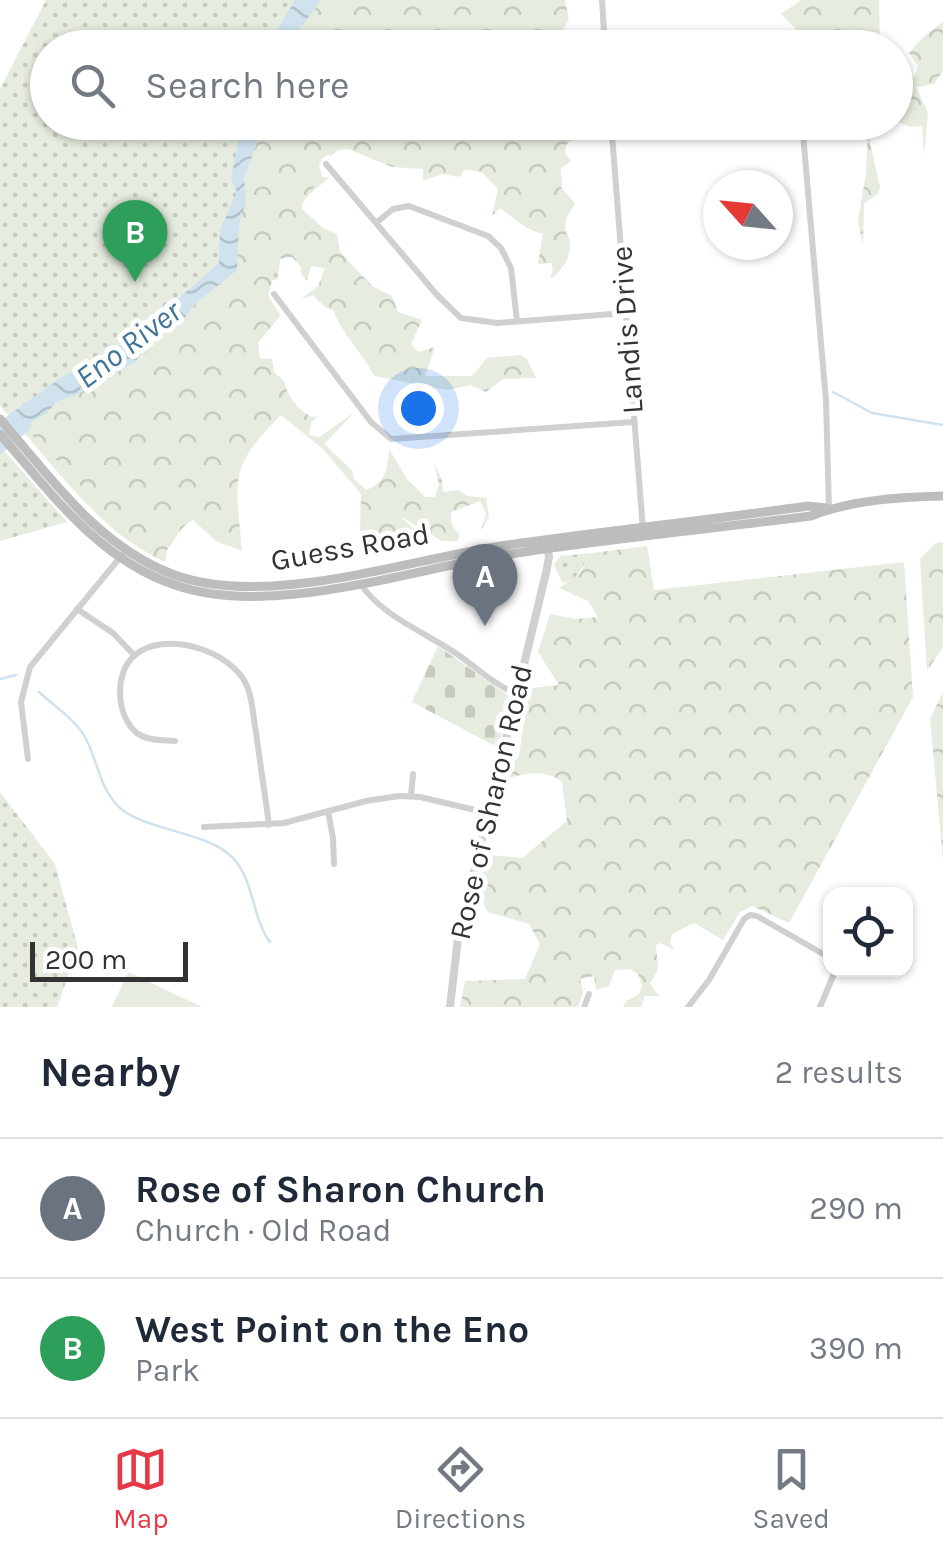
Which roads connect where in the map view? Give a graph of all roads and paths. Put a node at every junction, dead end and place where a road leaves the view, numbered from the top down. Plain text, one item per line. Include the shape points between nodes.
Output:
1 (602, 0) edge
2 (604, 30) edge
3 (612, 140) edge
4 (804, 140) edge
5 (326, 164) dead end
6 (376, 223) junction
7 (274, 294) dead end
8 (625, 313) junction
9 (517, 321) junction
10 (0, 419) edge
11 (634, 422) junction
12 (0, 434) edge
13 (25, 455) junction
14 (943, 496) edge
15 (829, 508) junction
16 (644, 533) junction
17 (547, 545) junction
18 (122, 554) junction
19 (357, 578) junction
20 (77, 609) junction
21 (134, 655) junction
22 (517, 694) junction
23 (174, 741) dead end
24 (28, 759) dead end
25 (412, 774) dead end
26 (411, 796) junction
27 (328, 811) junction
28 (488, 813) junction
29 (268, 825) junction
30 (204, 827) dead end
31 (334, 864) dead end
32 (823, 954) edge
33 (833, 977) edge
34 (588, 994) dead end
35 (450, 1007) edge
36 (584, 1007) edge
37 (688, 1007) edge
38 (820, 1007) edge

1 - 2 street
3 - 8 street, Landis Drive
4 - 15 street via 826,389
5 - 6 street
6 - 9 street via 454,314 472,322
6 - 9 street via 392,209 409,206 488,236 511,268
7 - 11 street via 391,439
8 - 9 street
8 - 11 street, Landis Drive
10 - 13 main road, Guess Road
11 - 16 street, Landis Drive
12 - 13 main road, Guess Road
13 - 18 main road, Guess Road
14 - 15 main road, Guess Road
15 - 16 main road, Guess Road
16 - 17 main road, Guess Road
17 - 19 main road, Guess Road
17 - 22 street, Rose of Sharon Road
18 - 19 main road, Guess Road via 226,586
18 - 20 street
19 - 22 street via 396,616
20 - 21 street
20 - 24 street via 35,658 24,684
21 - 23 street via 121,680 124,716 142,736
21 - 29 street via 158,646 199,647 239,672 250,694
22 - 28 street, Rose of Sharon Road
25 - 26 street
26 - 27 street
26 - 28 street
27 - 29 street
27 - 31 street
28 - 35 street, Rose of Sharon Road via 455,951
29 - 30 street
32 - 37 street via 750,914
33 - 38 street
34 - 36 street

